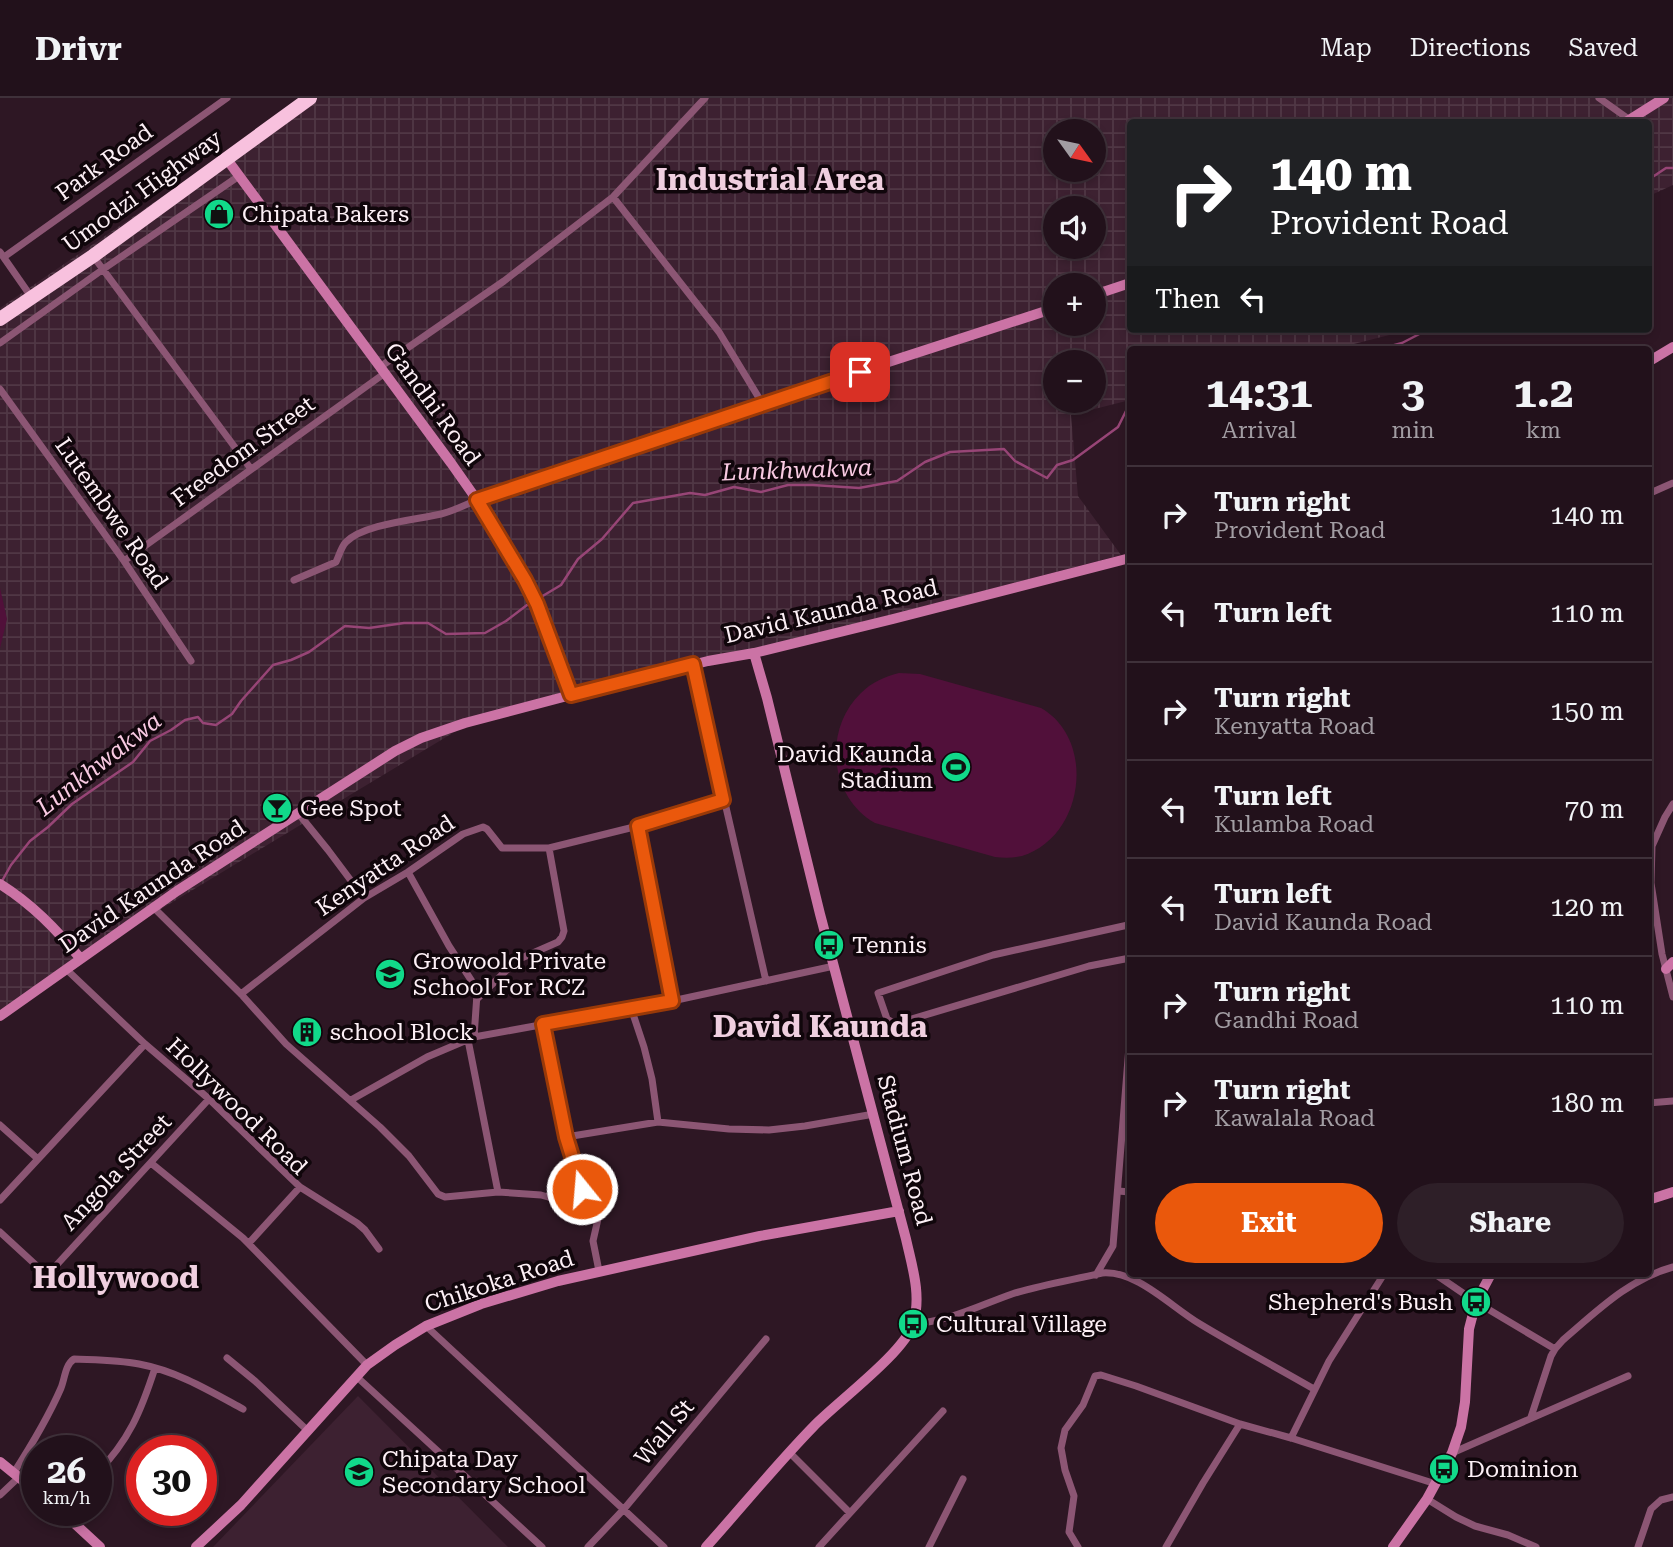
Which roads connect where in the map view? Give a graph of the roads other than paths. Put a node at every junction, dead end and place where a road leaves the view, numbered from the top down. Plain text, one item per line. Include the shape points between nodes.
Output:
1 (227, 98) edge
2 (310, 98) edge
3 (705, 98) edge
4 (1599, 98) edge
5 (1664, 98) edge
6 (1625, 119) edge
7 (1631, 119) edge
8 (226, 158) junction
9 (239, 176) junction
10 (613, 197) junction
11 (2, 255) edge
12 (93, 256) junction
13 (102, 270) junction
14 (1127, 284) edge
15 (1106, 291) edge
16 (32, 298) junction
17 (1043, 312) edge
18 (0, 319) edge
19 (0, 343) edge
20 (1673, 347) edge
21 (1652, 360) edge
22 (383, 370) junction
23 (0, 389) edge
24 (762, 404) junction
25 (251, 469) junction
26 (1673, 483) edge
27 (1652, 492) edge
28 (477, 500) junction
29 (1127, 559) edge
30 (124, 561) junction
31 (294, 580) dead end
32 (754, 653) junction
33 (191, 661) dead end
34 (693, 664) junction
35 (571, 695) junction
36 (723, 800) junction
37 (1673, 804) edge
38 (298, 813) junction
39 (638, 826) junction
40 (1652, 840) edge
41 (550, 848) junction
42 (408, 872) junction
43 (0, 884) edge
44 (1652, 893) edge
45 (364, 898) junction
46 (154, 908) junction
47 (1127, 925) edge
48 (80, 958) junction
49 (1127, 959) edge
50 (834, 966) junction
51 (1669, 966) edge
52 (66, 969) junction
53 (766, 981) junction
54 (241, 993) junction
55 (1673, 997) edge
56 (477, 999) junction
57 (672, 1001) junction
58 (631, 1008) junction
59 (0, 1016) edge
60 (543, 1024) junction
61 (471, 1039) junction
62 (145, 1044) junction
63 (1127, 1073) edge
64 (209, 1099) junction
65 (351, 1100) junction
66 (1673, 1101) edge
67 (1652, 1102) edge
68 (874, 1114) junction
69 (658, 1122) junction
70 (0, 1125) edge
71 (566, 1137) junction
72 (38, 1159) junction
73 (151, 1163) junction
74 (300, 1187) junction
75 (582, 1189) junction
76 (1118, 1191) junction
77 (498, 1192) junction
78 (1127, 1192) edge
79 (1673, 1192) edge
80 (1652, 1199) edge
81 (0, 1200) edge
82 (899, 1211) junction
83 (0, 1233) edge
84 (249, 1243) junction
85 (379, 1249) dead end
86 (1673, 1267) edge
87 (598, 1271) junction
88 (1096, 1275) junction
89 (1652, 1275) edge
90 (1382, 1277) edge
91 (1439, 1277) edge
92 (1489, 1277) edge
93 (1646, 1277) edge
94 (1476, 1302) junction
95 (913, 1324) junction
96 (426, 1326) junction
97 (766, 1339) dead end
98 (1555, 1349) junction
99 (227, 1358) dead end
100 (367, 1365) junction
101 (155, 1368) junction
102 (1628, 1376) dead end
103 (357, 1377) junction
104 (1314, 1389) junction
105 (243, 1409) dead end
106 (943, 1411) dead end
107 (1531, 1417) junction
108 (1240, 1424) junction
109 (308, 1431) junction
110 (1290, 1438) junction
111 (790, 1453) junction
112 (1452, 1453) junction
113 (112, 1459) edge
114 (0, 1462) edge
115 (16, 1476) junction
116 (963, 1479) dead end
117 (21, 1480) edge
118 (1436, 1484) junction
119 (0, 1495) edge
120 (1673, 1497) edge
121 (1427, 1499) junction
122 (624, 1509) junction
123 (850, 1513) junction
124 (77, 1526) edge
125 (100, 1547) edge
126 (196, 1547) edge
127 (542, 1547) edge
128 (588, 1547) edge
129 (664, 1547) edge
130 (706, 1547) edge
131 (819, 1547) edge
132 (929, 1547) edge
133 (1078, 1547) edge
134 (1166, 1547) edge
135 (1393, 1547) edge
136 (1536, 1547) edge
137 (1638, 1547) edge

1 - 11 street, Park Road
2 - 8 highway, Umodzi Highway
3 - 10 street, Freedom Street
4 - 6 street
5 - 7 street
8 - 9 street, Gandhi Road
8 - 12 highway, Umodzi Highway
9 - 13 street
9 - 22 street, Gandhi Road
10 - 22 street, Freedom Street
10 - 24 street via 719,332
11 - 16 street
12 - 13 street
12 - 16 highway, Umodzi Highway
13 - 19 street
13 - 25 street
14 - 15 street
16 - 18 highway, Umodzi Highway
17 - 24 street
20 - 21 street
22 - 25 street, Freedom Street
22 - 28 street, Gandhi Road
23 - 30 street, Lutembwe Road
24 - 28 street
25 - 30 street, Freedom Street
26 - 27 street
28 - 31 street via 445,513 366,530 345,543 336,562
28 - 35 street, Gandhi Road via 537,604
29 - 32 street, David Kaunda Road
30 - 33 street, Lutembwe Road
32 - 34 street, David Kaunda Road
32 - 50 street, Stadium Road
34 - 35 street, David Kaunda Road
34 - 36 street
35 - 38 street, David Kaunda Road via 421,738
36 - 39 street, Kenyatta Road
36 - 53 street
37 - 40 street
38 - 45 street
38 - 46 street, David Kaunda Road
39 - 41 street, Kenyatta Road
39 - 57 street
41 - 42 street, Kenyatta Road via 502,848 487,829 478,827
41 - 56 street via 562,937 517,960
42 - 45 street, Kenyatta Road
42 - 56 street via 473,983
43 - 48 street via 42,915
44 - 51 street
45 - 54 street, Kenyatta Road
46 - 48 street, David Kaunda Road
46 - 54 street
47 - 49 street via 993,955 878,993 887,1019 895,1024
48 - 52 street, David Kaunda Road
50 - 53 street
50 - 68 street, Stadium Road
51 - 55 street
52 - 59 street, David Kaunda Road
52 - 62 street, Hollywood Road
53 - 57 street
54 - 65 street via 286,1044
56 - 61 street
57 - 58 street
58 - 60 street
58 - 69 street via 652,1079
60 - 61 street
60 - 71 street
61 - 65 street via 427,1057
61 - 77 street
62 - 64 street, Hollywood Road
62 - 72 street
63 - 76 street
64 - 73 street, Angola Street
64 - 74 street, Hollywood Road
65 - 77 street via 408,1156 438,1194
66 - 67 street
68 - 69 street via 769,1130
68 - 82 street, Stadium Road
69 - 71 street
70 - 72 street
71 - 75 street
72 - 81 street
73 - 83 street, Angola Street via 51,1270 38,1267
73 - 84 street
74 - 84 street, Hollywood Road
74 - 85 street via 358,1223
75 - 77 street via 555,1199
75 - 87 street via 598,1209 593,1241
76 - 78 street
76 - 88 street via 1113,1246
79 - 80 street
82 - 87 street, Chikoka Road
82 - 95 street, Stadium Road via 915,1279
84 - 100 street
86 - 89 street
87 - 96 street, Chikoka Road via 481,1304
88 - 95 street via 1014,1293 950,1318
88 - 104 street via 1121,1274 1160,1294 1193,1320
90 - 104 street
91 - 94 street
92 - 94 street
93 - 98 street via 1624,1289
94 - 98 street
94 - 112 street via 1469,1329 1463,1415
95 - 111 street via 892,1354
96 - 100 street, Chikoka Road
96 - 122 street
97 - 122 street, Wall St
98 - 107 street
99 - 109 street
100 - 103 street, Chikoka Road
101 - 105 street via 187,1379
101 - 113 street via 129,1435
101 - 115 street via 71,1360
102 - 107 street
103 - 109 street, Chikoka Road
103 - 127 street
104 - 110 street
106 - 123 street
107 - 112 street
108 - 110 street
108 - 133 street via 1095,1376 1083,1405 1065,1430 1061,1448 1074,1496 1069,1532
108 - 134 street
109 - 126 street, Chikoka Road
110 - 118 street
111 - 123 street
111 - 130 street
112 - 118 street
114 - 115 street
115 - 117 street
115 - 119 street
116 - 132 street
118 - 121 street
120 - 137 street via 1651,1509
121 - 135 street
121 - 136 street via 1475,1526
122 - 128 street, Wall St
122 - 129 street
123 - 131 street
124 - 125 street

